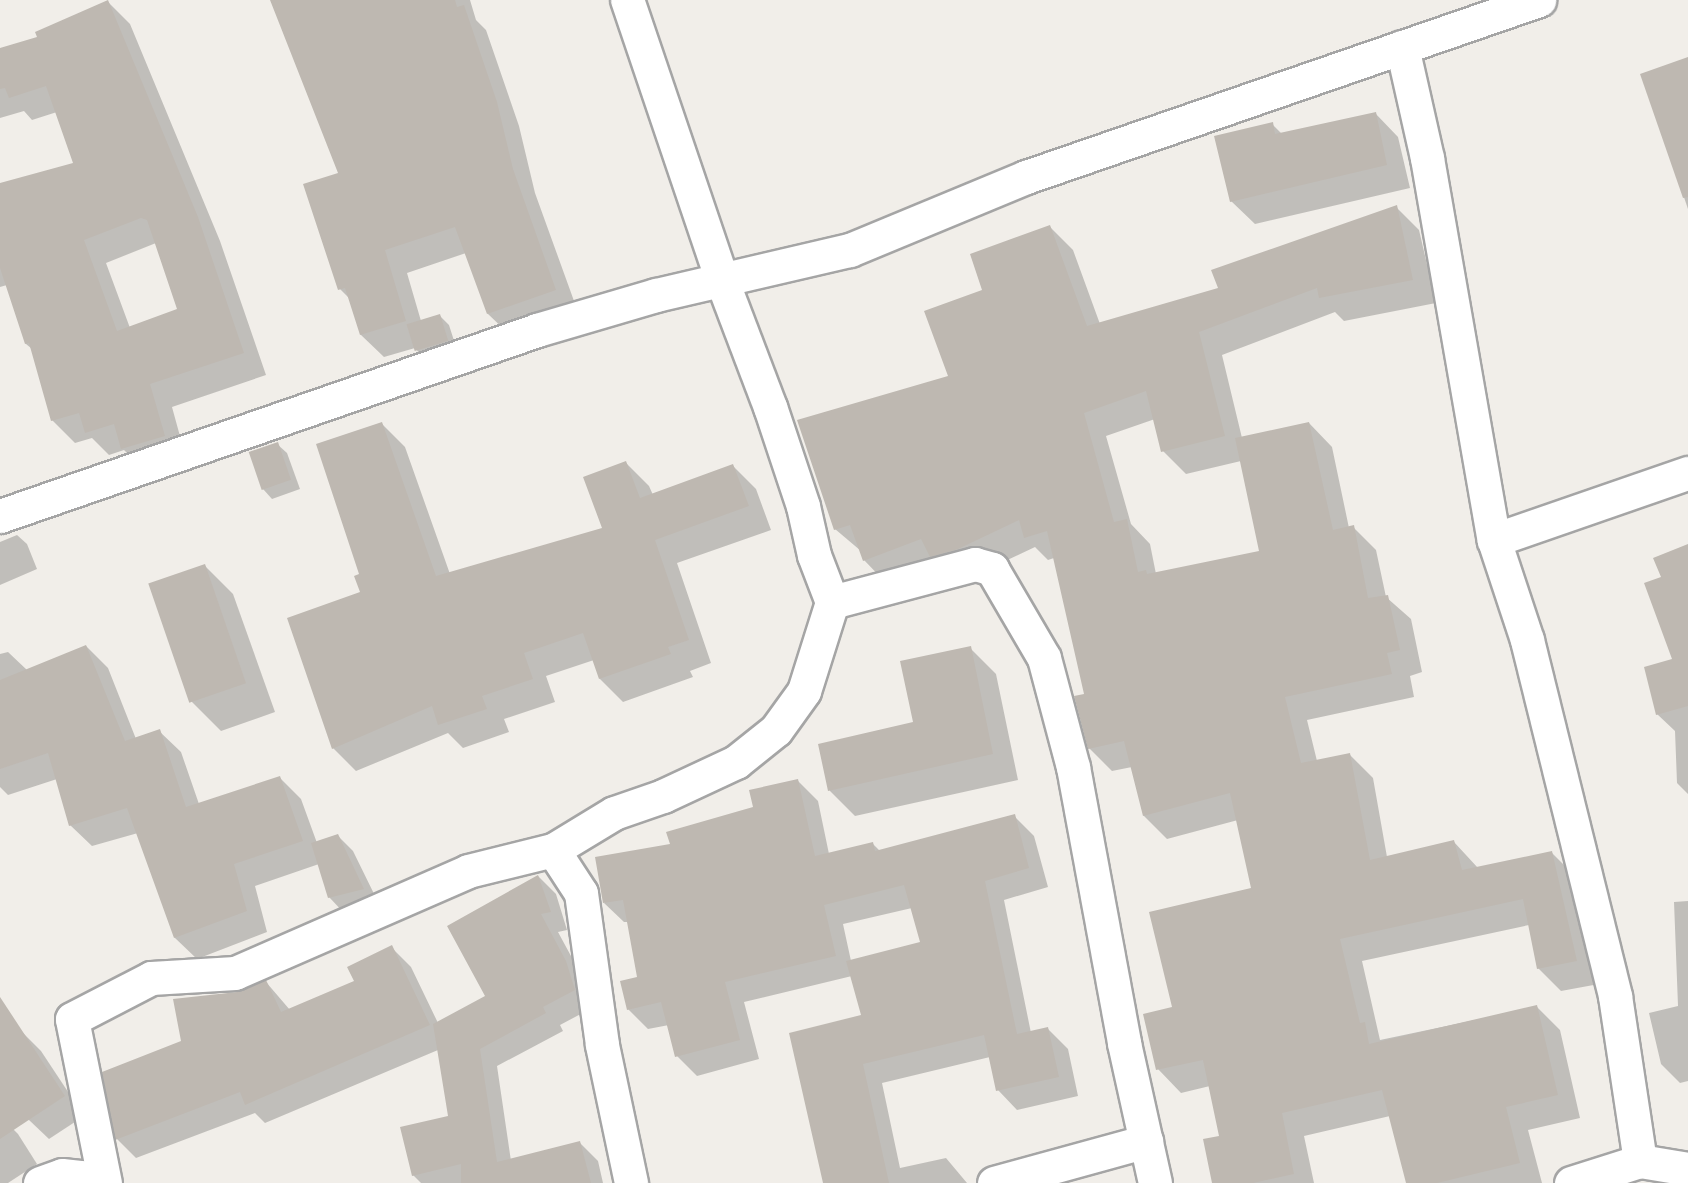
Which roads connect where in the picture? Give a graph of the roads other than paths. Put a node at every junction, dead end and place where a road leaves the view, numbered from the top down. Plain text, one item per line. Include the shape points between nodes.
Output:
1 (627, 0) edge
2 (1539, 0) edge
3 (1402, 47) junction
4 (723, 283) junction
5 (1688, 473) edge
6 (0, 516) edge
7 (1494, 540) junction
8 (832, 602) junction
9 (553, 850) junction
10 (1146, 1141) junction
11 (1640, 1161) junction
12 (1688, 1169) edge
13 (40, 1183) edge
14 (85, 1183) edge
15 (105, 1183) edge
16 (631, 1183) edge
17 (994, 1183) edge
18 (1155, 1183) edge
19 (1572, 1183) edge

1 - 4 street
2 - 3 street
3 - 4 street via 1026,177 850,250
3 - 7 street via 1427,158
4 - 6 street via 656,295 537,330
4 - 8 street via 770,407
5 - 7 street
7 - 11 street via 1527,640 1616,996
8 - 9 street via 804,691 776,730 736,762 663,796 614,813
8 - 10 street via 975,564 992,569 1044,658 1073,767
9 - 15 street via 468,871 236,973 151,978 72,1019
9 - 16 street via 582,893 602,1045
10 - 17 street
10 - 18 street
11 - 12 street
11 - 19 street
13 - 14 street via 62,1174 80,1177

